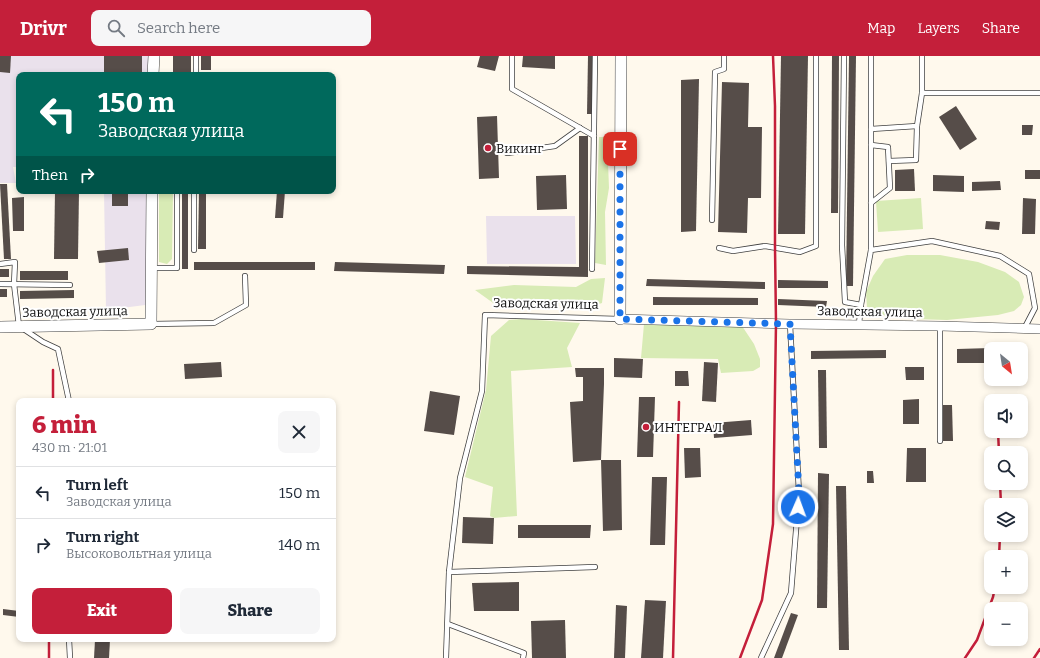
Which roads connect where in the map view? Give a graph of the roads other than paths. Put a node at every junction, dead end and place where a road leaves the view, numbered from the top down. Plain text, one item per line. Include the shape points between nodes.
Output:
1 (154, 56) edge
2 (196, 56) edge
3 (512, 56) edge
4 (595, 56) edge
5 (621, 56) edge
6 (724, 56) edge
7 (816, 56) edge
8 (844, 56) edge
9 (871, 56) edge
10 (922, 56) edge
11 (153, 72) edge
12 (196, 72) edge
13 (922, 93) junction
14 (1040, 93) edge
15 (917, 126) junction
16 (580, 128) junction
17 (871, 129) junction
18 (594, 136) junction
19 (871, 145) junction
20 (507, 153) dead end
21 (889, 161) junction
22 (152, 194) edge
23 (177, 194) edge
24 (194, 194) edge
25 (871, 203) junction
26 (712, 220) dead end
27 (719, 248) dead end
28 (194, 250) dead end
29 (871, 250) junction
30 (0, 264) edge
31 (152, 268) junction
32 (592, 269) dead end
33 (245, 276) dead end
34 (0, 284) edge
35 (14, 284) junction
36 (70, 285) dead end
37 (861, 305) junction
38 (620, 319) junction
39 (151, 324) junction
40 (790, 324) junction
41 (859, 324) junction
42 (19, 326) junction
43 (940, 326) junction
44 (0, 327) edge
45 (1024, 329) junction
46 (1040, 330) edge
47 (68, 398) edge
48 (940, 441) dead end
49 (595, 567) dead end
50 (449, 572) junction
51 (448, 624) junction
52 (69, 642) edge
53 (70, 658) edge
54 (446, 658) edge
55 (523, 658) edge
56 (761, 658) edge

1 - 11 street
2 - 12 lane
3 - 16 lane via 512,89
4 - 18 lane
5 - 38 street
6 - 26 lane via 724,69 715,72
7 - 27 lane via 816,246 800,252 765,246 733,251
8 - 37 lane via 842,244 845,302
9 - 17 lane
10 - 13 lane
13 - 14 lane
13 - 15 lane
15 - 17 lane
15 - 21 lane via 916,160
16 - 18 lane
16 - 20 lane via 555,146
17 - 19 lane
18 - 32 lane
19 - 21 lane via 888,147
19 - 25 lane
21 - 25 lane via 890,188
22 - 31 street
23 - 31 lane via 177,268
24 - 28 lane
25 - 29 lane
29 - 37 lane
29 - 45 lane via 932,241 1000,256 1029,274 1035,308
30 - 35 lane via 15,262
31 - 39 street
33 - 39 lane via 246,305 214,322
34 - 35 lane
35 - 36 lane
35 - 42 lane
37 - 41 lane
38 - 40 street, Заводская улица
38 - 50 lane, Заводская улица via 486,315 482,392 460,478
39 - 42 street, Заводская улица
40 - 41 street, Заводская улица
40 - 56 lane via 799,493 791,593
41 - 43 street, Заводская улица
42 - 44 street, Заводская улица
42 - 47 lane via 58,349
43 - 45 street, Заводская улица
43 - 48 lane
45 - 46 street, Заводская улица
49 - 50 lane
50 - 51 lane, Заводская улица
51 - 54 lane, Заводская улица
51 - 55 lane via 524,653
52 - 53 lane

